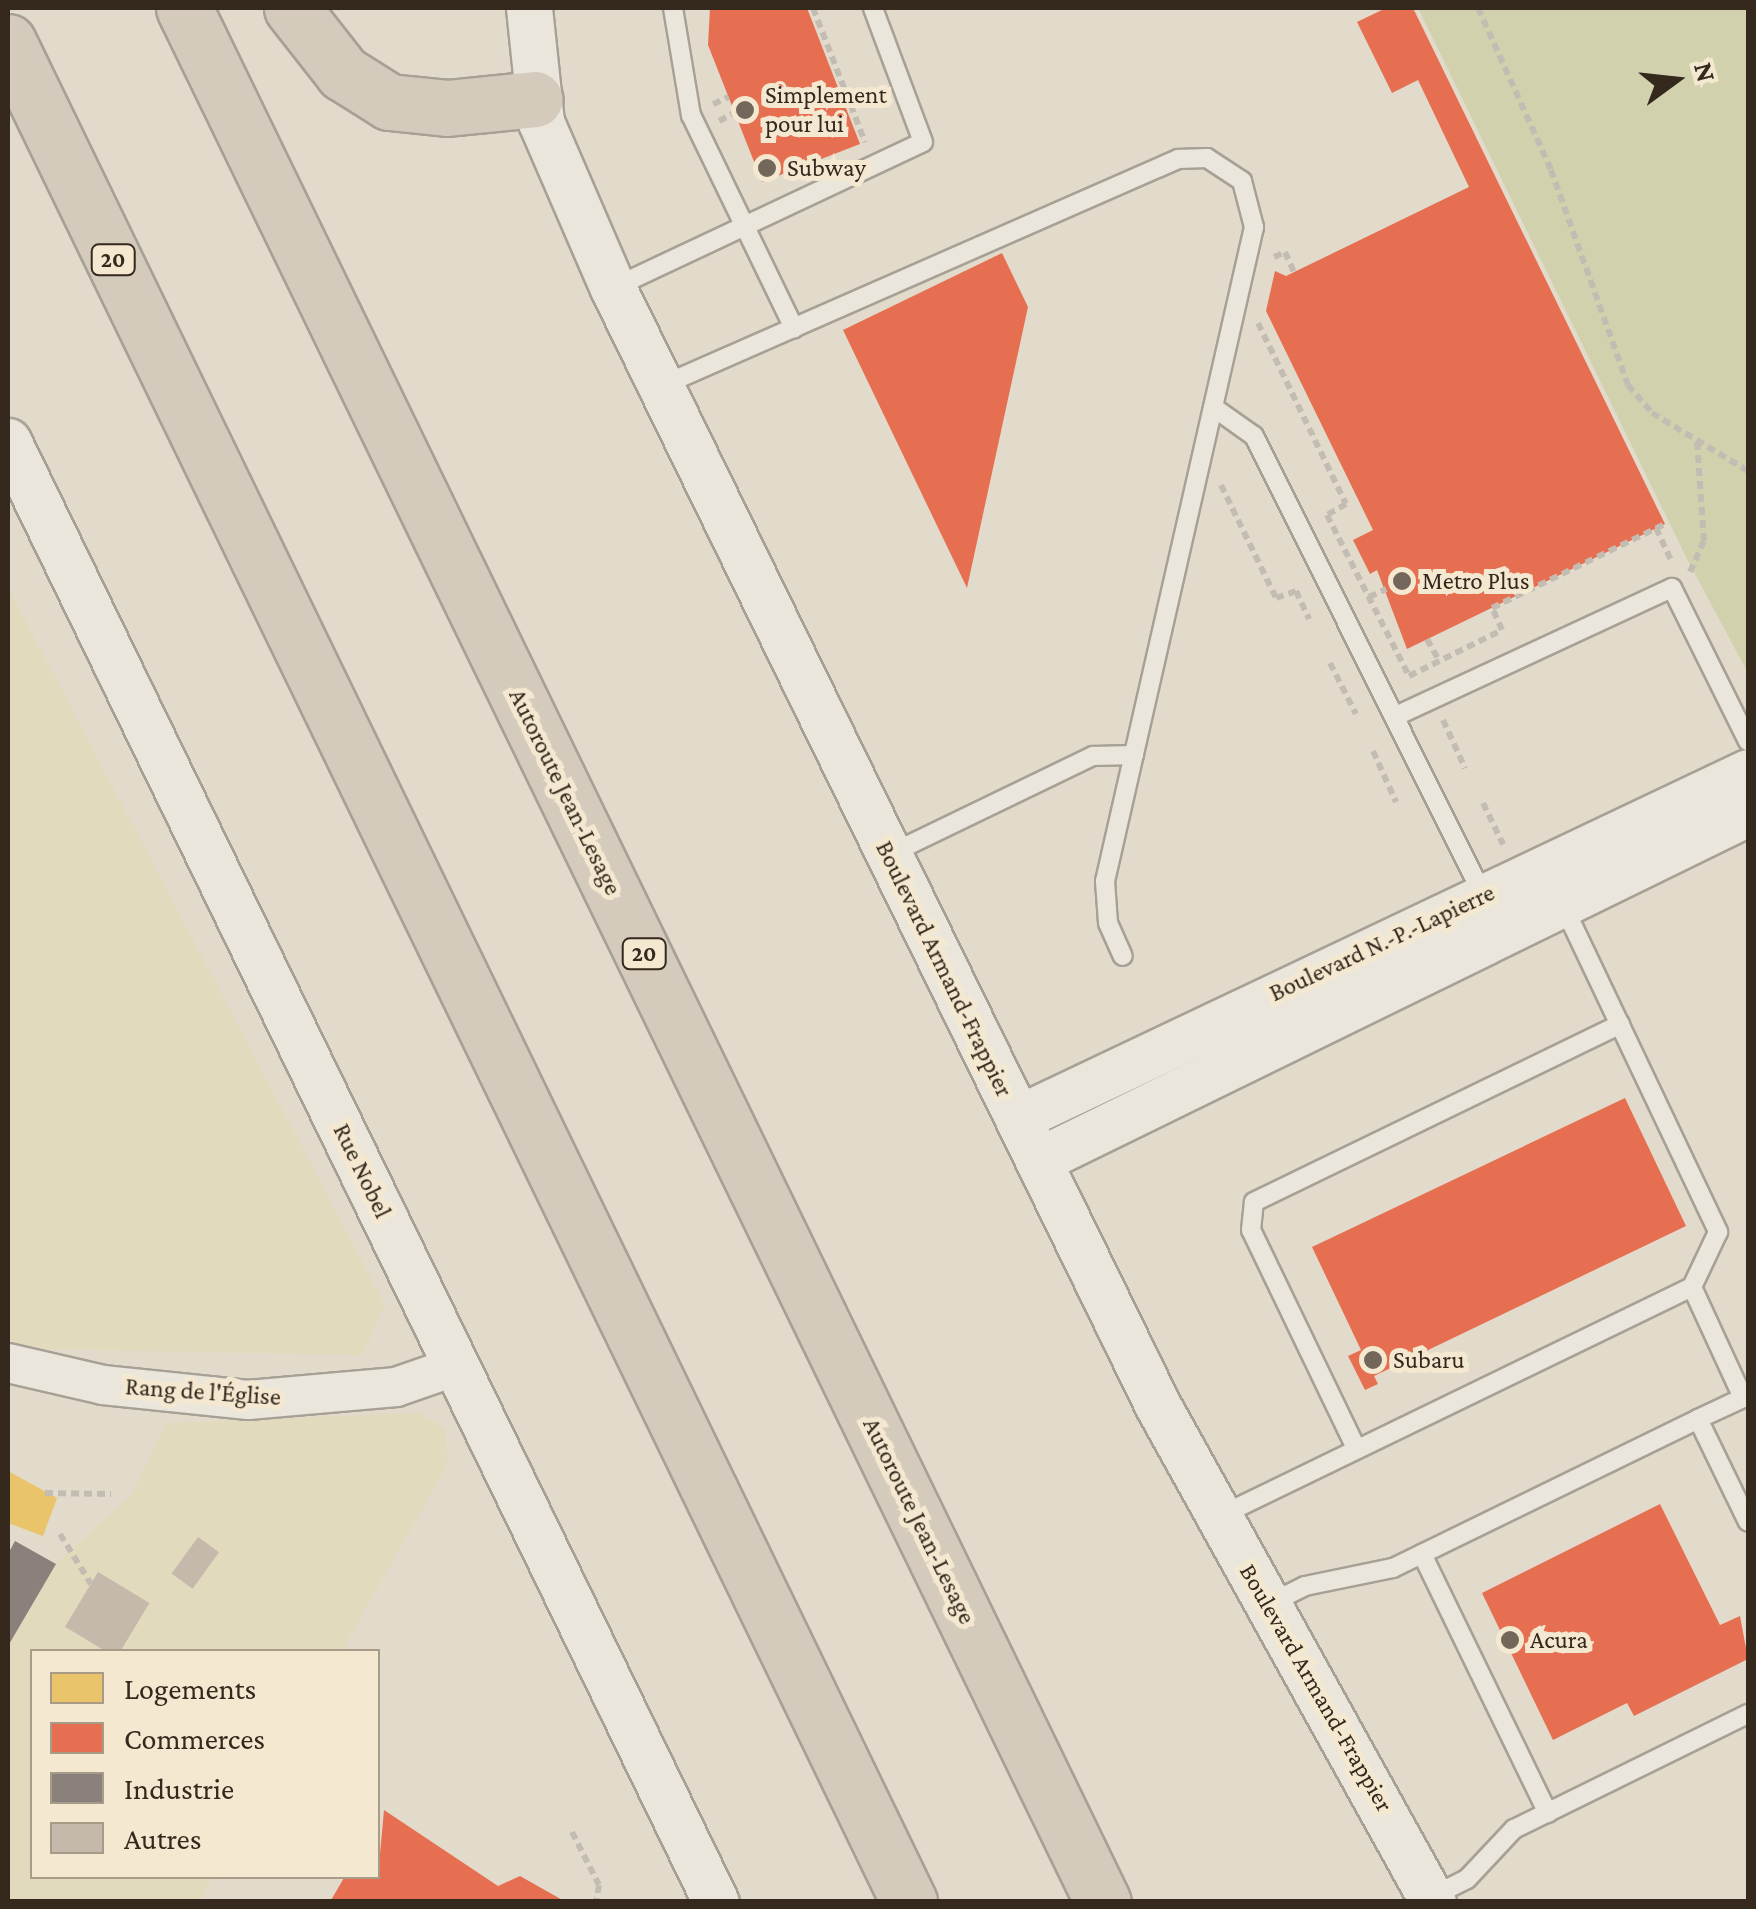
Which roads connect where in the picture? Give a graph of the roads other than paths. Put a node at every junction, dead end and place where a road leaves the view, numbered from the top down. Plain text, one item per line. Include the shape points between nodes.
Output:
1 (184, 8) edge
2 (292, 8) edge
3 (529, 8) edge
4 (673, 8) edge
5 (873, 8) edge
6 (8, 42) edge
7 (534, 98) junction
8 (746, 232) junction
9 (613, 288) junction
10 (794, 328) junction
11 (661, 386) junction
12 (1213, 407) junction
13 (8, 441) edge
14 (1398, 716) junction
15 (1748, 742) edge
16 (1134, 755) junction
17 (1748, 772) edge
18 (1748, 814) edge
19 (888, 854) junction
20 (1562, 902) junction
21 (1493, 914) junction
22 (1122, 956) dead end
23 (1620, 1024) junction
24 (1018, 1118) junction
25 (1039, 1160) junction
26 (1692, 1287) junction
27 (8, 1363) edge
28 (457, 1366) junction
29 (1698, 1420) junction
30 (1356, 1448) junction
31 (1217, 1518) junction
32 (1748, 1522) edge
33 (1422, 1554) junction
34 (1269, 1604) junction
35 (1748, 1714) edge
36 (1548, 1812) junction
37 (1432, 1900) edge
38 (716, 1902) edge
39 (909, 1902) edge
40 (1103, 1902) edge

1 - 40 highway, Autoroute Jean-Lesage / 20
2 - 7 highway via 343,74 389,102 446,108
3 - 7 street, Boulevard Armand-Frappier
4 - 8 lane via 691,115
5 - 8 lane via 923,142
6 - 39 highway, 20
7 - 9 street, Boulevard Armand-Frappier
8 - 9 lane
8 - 10 lane
9 - 11 street, Boulevard Armand-Frappier
10 - 11 lane
10 - 12 lane via 1092,192 1178,159 1207,158 1242,182 1255,210
11 - 19 street, Boulevard Armand-Frappier
12 - 14 lane via 1254,436
12 - 16 lane
13 - 28 street, Rue Nobel
14 - 15 lane via 1672,588
14 - 21 lane
16 - 19 lane via 1092,756
16 - 22 lane via 1105,881 1108,923
17 - 21 street, Boulevard N.-P.-Lapierre
18 - 20 street, Boulevard N.-P.-Lapierre
19 - 24 street, Boulevard Armand-Frappier
20 - 21 street, Boulevard N.-P.-Lapierre
20 - 23 lane
21 - 24 street, Boulevard N.-P.-Lapierre
21 - 25 street, Boulevard N.-P.-Lapierre
23 - 26 lane via 1718,1232
23 - 30 lane via 1254,1202 1251,1230
24 - 25 street, Boulevard Armand-Frappier
25 - 31 street, Boulevard Armand-Frappier
26 - 29 lane via 1743,1398
26 - 30 lane
27 - 28 street, Rang de l'Église via 104,1385 248,1400 396,1387
28 - 38 street, Rue Nobel
29 - 32 lane
29 - 33 lane
30 - 31 lane
31 - 34 street, Boulevard Armand-Frappier
33 - 34 lane
33 - 36 lane
34 - 37 street, Boulevard Armand-Frappier
35 - 36 lane
36 - 37 lane via 1502,1836 1475,1873

